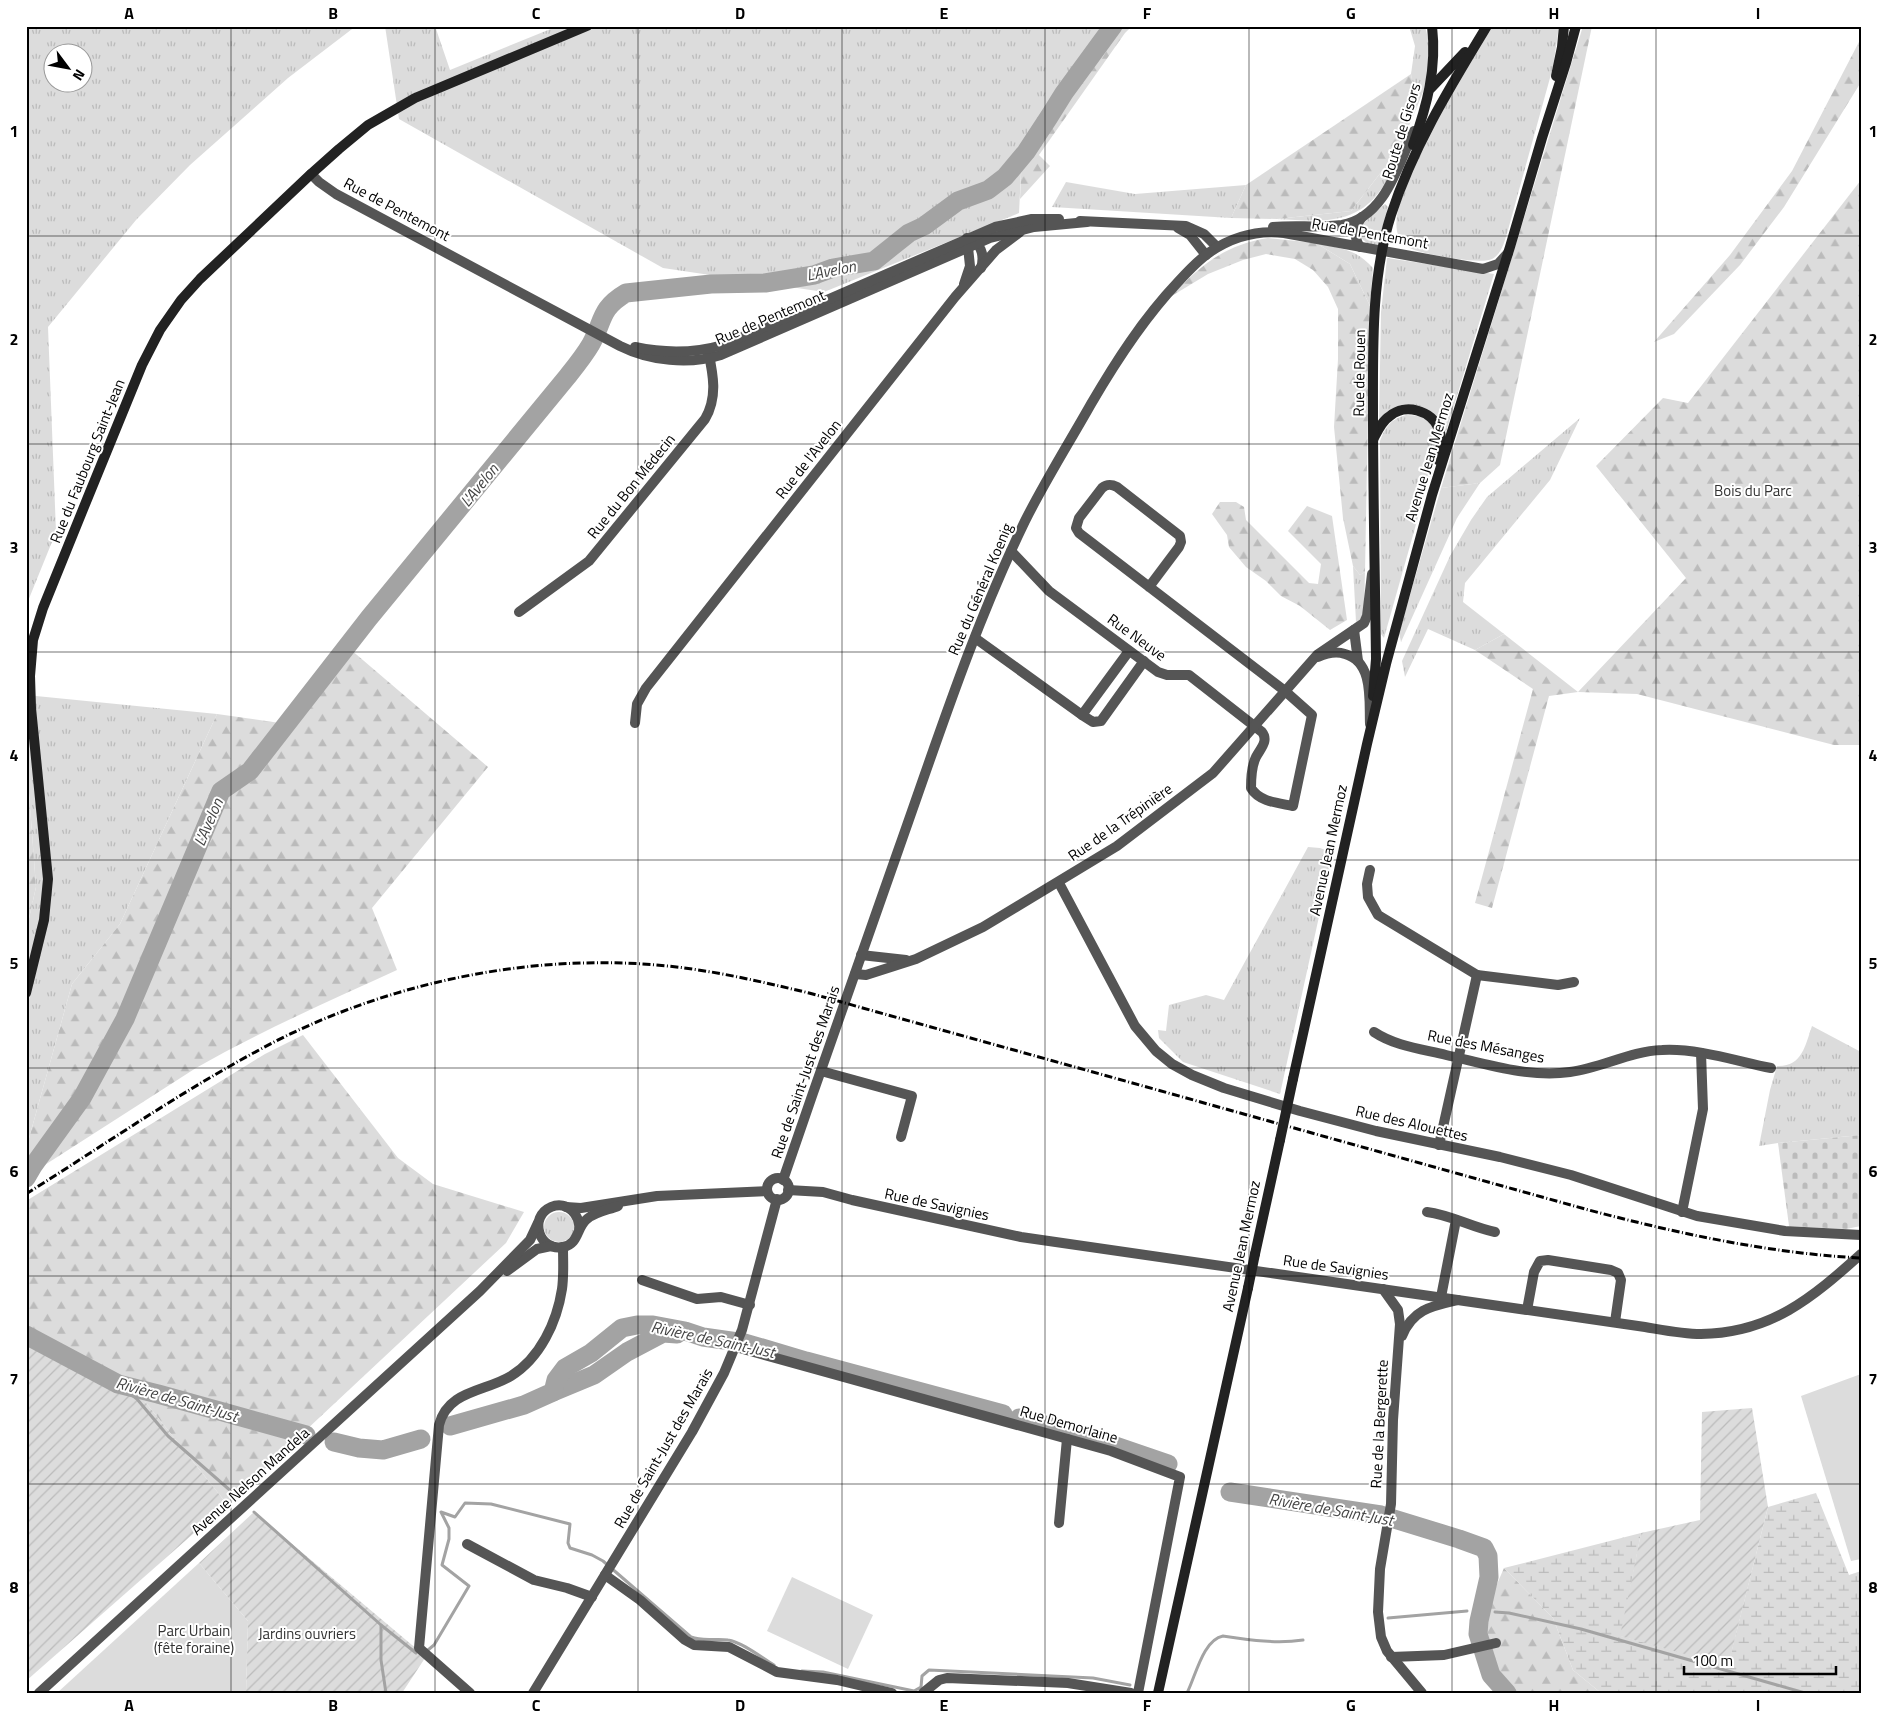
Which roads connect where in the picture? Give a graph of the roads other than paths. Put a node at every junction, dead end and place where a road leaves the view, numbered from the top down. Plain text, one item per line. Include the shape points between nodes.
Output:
1 (587, 26) edge
2 (1432, 26) edge
3 (1482, 26) edge
4 (1487, 26) edge
5 (1564, 26) edge
6 (1576, 26) edge
7 (1431, 88) junction
8 (1428, 102) junction
9 (1542, 138) junction
10 (311, 174) junction
11 (1391, 215) junction
12 (1363, 216) junction
13 (1087, 222) junction
14 (1171, 226) junction
15 (1026, 229) junction
16 (1243, 236) junction
17 (967, 243) junction
18 (977, 243) junction
19 (1218, 247) junction
20 (1360, 247) junction
21 (1510, 247) junction
22 (1382, 251) junction
23 (1206, 255) junction
24 (981, 268) junction
25 (955, 298) junction
26 (709, 353) junction
27 (1373, 442) junction
28 (1432, 495) junction
29 (1011, 551) junction
30 (1375, 561) junction
31 (1149, 587) junction
32 (519, 612) dead end
33 (1354, 630) junction
34 (975, 638) junction
35 (1130, 650) junction
36 (1144, 661) junction
37 (1311, 661) junction
38 (1358, 661) junction
39 (1285, 691) junction
40 (1082, 715) junction
41 (635, 724) dead end
42 (1370, 724) junction
43 (1255, 727) junction
44 (1366, 744) junction
45 (1370, 870) dead end
46 (1059, 883) junction
47 (861, 955) junction
48 (910, 960) junction
49 (854, 974) junction
50 (1477, 975) junction
51 (1574, 982) dead end
52 (28, 984) edge
53 (26, 993) edge
54 (1374, 1032) dead end
55 (1701, 1053) junction
56 (1459, 1058) junction
57 (1771, 1068) dead end
58 (821, 1071) junction
59 (901, 1137) dead end
60 (1439, 1145) junction
61 (783, 1180) junction
62 (788, 1190) junction
63 (767, 1191) junction
64 (635, 1199) junction
65 (777, 1199) junction
66 (566, 1207) junction
67 (1427, 1212) dead end
68 (1682, 1212) junction
69 (1456, 1220) junction
70 (538, 1223) junction
71 (579, 1231) junction
72 (1495, 1232) dead end
73 (1861, 1236) edge
74 (551, 1246) junction
75 (563, 1247) junction
76 (1861, 1254) edge
77 (642, 1280) dead end
78 (1383, 1289) junction
79 (480, 1290) junction
80 (1441, 1297) junction
81 (1460, 1299) junction
82 (750, 1305) junction
83 (1527, 1310) junction
84 (1615, 1322) junction
85 (738, 1342) junction
86 (1398, 1351) junction
87 (1067, 1439) junction
88 (1059, 1523) dead end
89 (467, 1544) dead end
90 (606, 1575) junction
91 (592, 1597) junction
92 (1487, 1646) dead end
93 (1391, 1657) junction
94 (39, 1693) edge
95 (470, 1693) edge
96 (533, 1693) edge
97 (892, 1693) edge
98 (923, 1693) edge
99 (1131, 1693) edge
100 (1138, 1693) edge
101 (1158, 1693) edge
102 (1422, 1693) edge

1 - 10 main road, Rue du Faubourg Saint-Jean via 406,102 346,142
2 - 7 main road, Route de Gisors
3 - 7 main road via 1462,57
4 - 11 main road, Rue de Rouen via 1430,124
5 - 9 main road
6 - 9 main road, Avenue Jean Mermoz
7 - 8 main road, Route de Gisors
8 - 11 main road, Route de Gisors
8 - 12 street via 1386,192
9 - 21 main road, Avenue Jean Mermoz
10 - 26 street, Rue de Pentemont via 330,190 605,336 644,349
10 - 52 main road, Rue du Faubourg Saint-Jean via 200,279 160,330 142,364 40,616 32,648 30,676 48,878 44,920
11 - 22 main road, Rue de Rouen
12 - 16 street via 1341,225 1268,228
12 - 20 street via 1356,232
13 - 14 street, Rue de Pentemont
13 - 15 street, Rue de Pentemont
13 - 17 street, Rue de Pentemont via 1049,218 1024,220 1002,225
14 - 19 street, Rue de Pentemont via 1197,230
14 - 23 street, Rue de Pentemont via 1187,233
15 - 18 street, Rue de Pentemont
15 - 24 street, Rue de l'Avelon via 1004,243
16 - 19 street, Rue de Pentemont
16 - 20 street, Rue de Pentemont via 1278,232
17 - 18 street, Rue de Pentemont
17 - 25 street via 969,270
17 - 26 street, Rue de Pentemont
18 - 24 street via 982,256
19 - 23 street, Rue de Pentemont
20 - 22 street, Rue de Pentemont
21 - 22 street, Rue de Pentemont via 1502,262 1486,269
21 - 28 main road, Avenue Jean Mermoz
22 - 27 main road, Rue de Rouen via 1374,322
23 - 29 street, Rue du Général Koenig via 1160,301 1126,346 1039,494
24 - 25 street, Rue de l'Avelon
25 - 41 street, Rue de l'Avelon via 646,688 638,704
26 - 32 street, Rue du Bon Médecin via 713,398 700,425 589,561
27 - 28 main road via 1382,424 1396,412 1413,409 1430,417 1439,429 1441,440
27 - 30 main road, Rue de Rouen
28 - 44 main road, Avenue Jean Mermoz
29 - 34 street, Rue du Général Koenig
29 - 35 street, Rue Neuve via 1049,591
30 - 33 street, Rue de la Trépinière via 1367,616 1364,623
30 - 42 main road, Rue de Rouen via 1376,660
31 - 31 street via 1179,547 1180,536 1117,487 1107,485 1079,518 1077,530
31 - 39 street
33 - 37 street, Rue de la Trépinière
33 - 38 street
34 - 40 street
34 - 47 street, Rue du Général Koenig
35 - 36 street, Rue Neuve
35 - 40 street
36 - 40 street via 1101,721 1093,722
36 - 43 street, Rue Neuve via 1162,674 1189,675
37 - 38 street via 1325,654 1338,653
37 - 39 street, Rue de la Trépinière
38 - 42 street via 1367,678
39 - 43 street, Rue de la Trépinière
39 - 43 street via 1313,718 1293,806 1268,801 1251,790 1256,758 1265,737
42 - 44 main road, Rue de Rouen
43 - 46 street, Rue de la Trépinière via 1205,780 1117,846
44 - 101 main road, Avenue Jean Mermoz, bridge
45 - 50 street via 1368,897 1378,915
46 - 48 street, Rue de la Trépinière via 982,928
46 - 60 street, Rue des Alouettes via 1130,1018 1150,1045 1172,1064 1202,1080 1270,1102
47 - 48 street, Rue de la Trépinière
47 - 49 street, Rue du Général Koenig
48 - 49 street, Rue de la Trépinière via 866,975
49 - 58 street, Rue de Saint-Just des Marais
50 - 51 street via 1558,985
50 - 56 street
52 - 53 main road, Rue du Faubourg Saint-Jean
54 - 56 street, Rue des Mésanges via 1394,1043
55 - 56 street, Rue des Mésanges via 1652,1050 1582,1070 1551,1074
55 - 57 street, Rue des Mésanges
55 - 68 street via 1703,1109
56 - 60 street
58 - 59 street via 912,1096
58 - 61 street, Rue de Saint-Just des Marais
60 - 68 street, Rue des Alouettes via 1571,1175
61 - 62 street, Rue de Saint-Just des Marais
61 - 63 street, Rue de Saint-Just des Marais via 773,1179
62 - 65 street via 784,1197
62 - 78 street, Rue de Savignies via 823,1192 1022,1236
63 - 64 street
63 - 65 street
64 - 66 street via 581,1208
64 - 71 street via 588,1218
65 - 82 street, Rue de Saint-Just des Marais
66 - 70 street via 547,1209
66 - 71 street via 578,1217
67 - 69 street
68 - 73 street, Rue des Alouettes via 1773,1230
69 - 72 street
69 - 80 street
70 - 74 street via 540,1237
70 - 79 street, Avenue Nelson Mandela via 530,1240
71 - 75 street via 573,1242
74 - 75 street
74 - 79 street, Avenue Nelson Mandela via 537,1249
75 - 95 street via 560,1300 549,1330 536,1351 512,1375 451,1403 439,1425 419,1648
76 - 84 street, Rue de Savignies via 1809,1299 1751,1327 1695,1333
77 - 82 street via 697,1298 721,1297
78 - 80 street, Rue de Savignies
78 - 86 street, Rue de la Bergerette via 1400,1316
79 - 94 street, Avenue Nelson Mandela
80 - 81 street, Rue de Savignies
81 - 83 street, Rue de Savignies
81 - 86 street, Rue de la Bergerette via 1414,1316 1406,1326
82 - 85 street, Rue de Saint-Just des Marais
83 - 84 street, Rue de Savignies
83 - 84 street via 1537,1263 1544,1260 1618,1273 1621,1280
85 - 87 street, Rue Demorlaine via 802,1366
85 - 90 street, Rue de Saint-Just des Marais via 692,1432
86 - 93 street, Rue de la Bergerette via 1390,1510 1380,1570 1378,1612 1381,1637
87 - 88 street
87 - 100 street, Rue Demorlaine via 1180,1477
89 - 91 street via 534,1580
90 - 91 street, Rue de Saint-Just des Marais
90 - 97 street via 694,1645 729,1647 782,1674 837,1680
91 - 96 street, Rue de Saint-Just des Marais
92 - 93 street via 1444,1655
93 - 102 street, Rue de la Bergerette
98 - 99 street via 939,1680 947,1678 1068,1683

